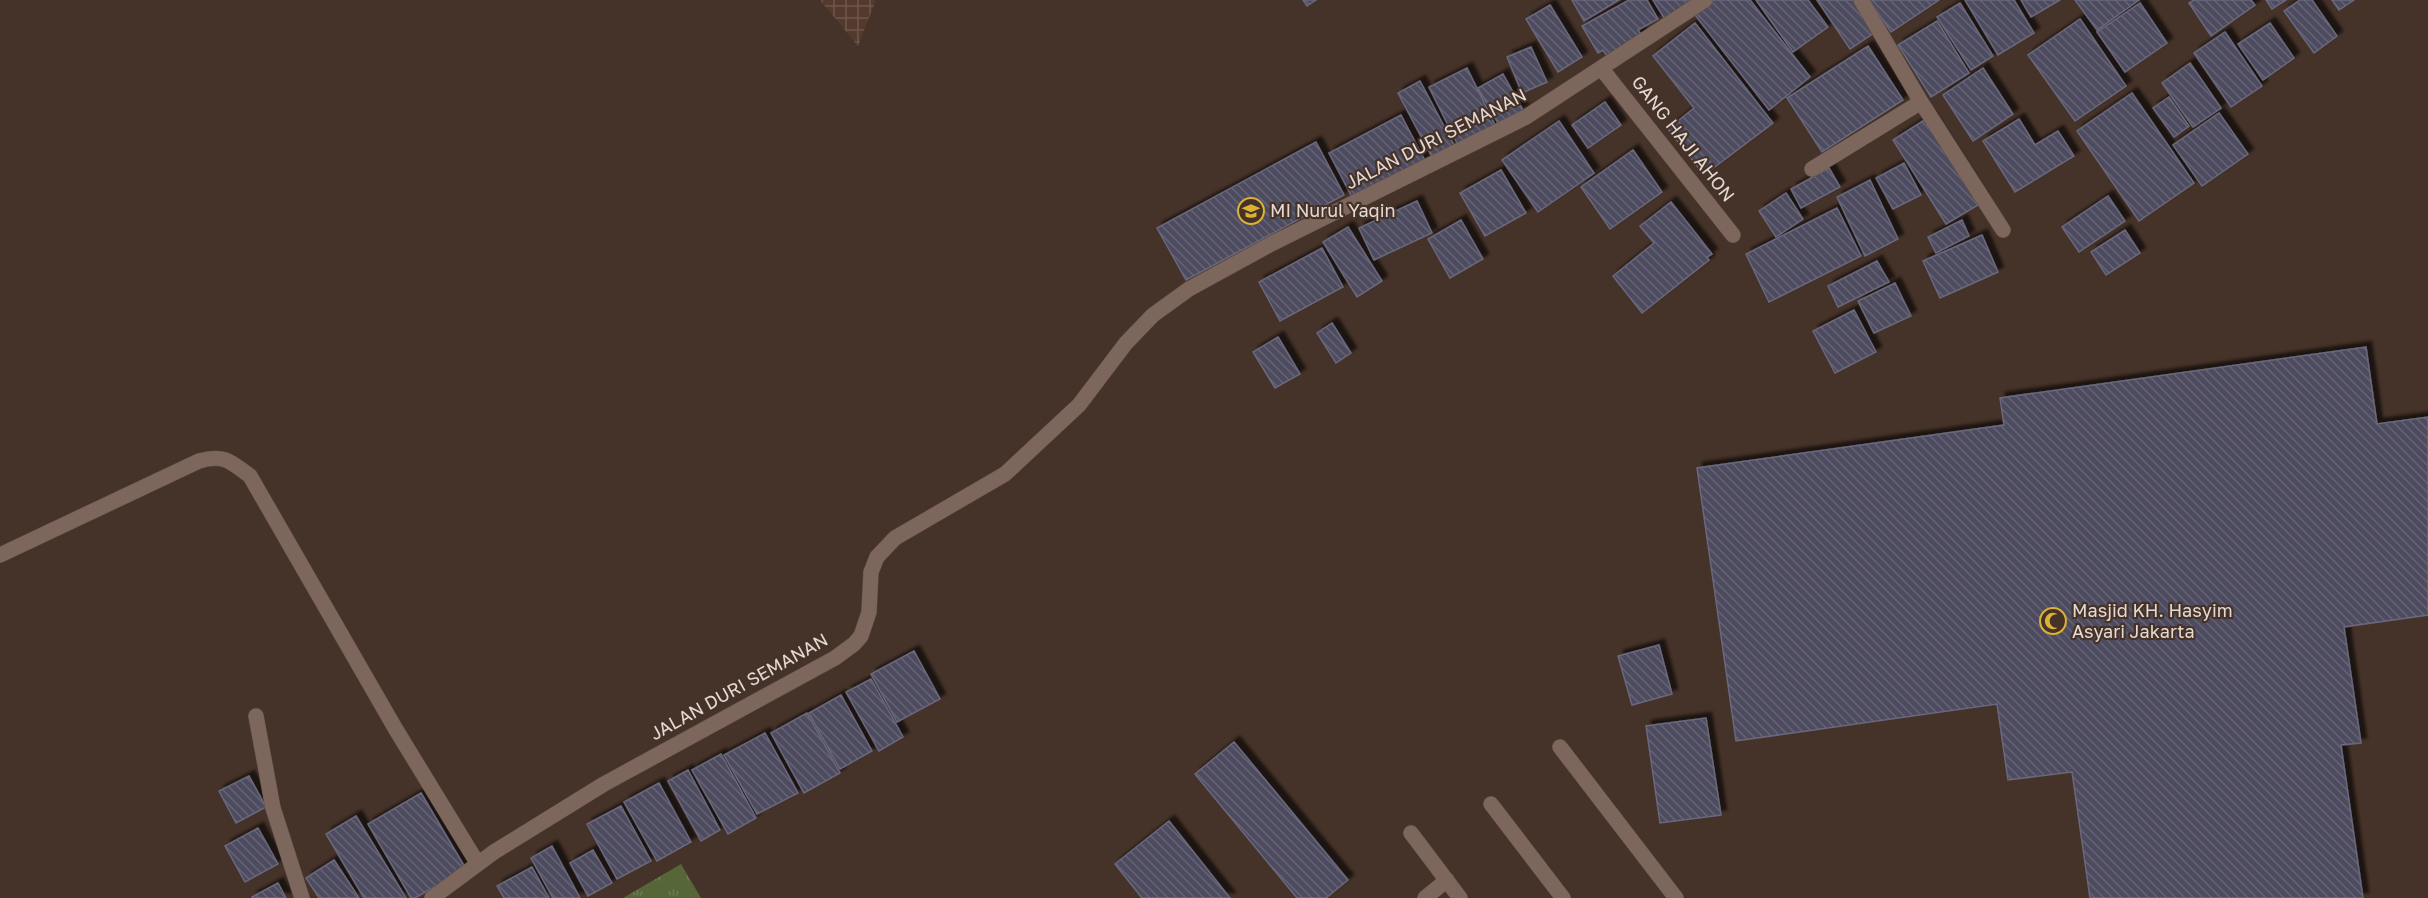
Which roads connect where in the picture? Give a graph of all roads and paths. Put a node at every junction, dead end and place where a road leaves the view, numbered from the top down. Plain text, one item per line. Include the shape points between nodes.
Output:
1 (1705, 0) edge
2 (1861, 0) edge
3 (1601, 68) junction
4 (1921, 102) junction
5 (1812, 169) dead end
6 (2003, 231) dead end
7 (1733, 235) dead end
8 (0, 555) edge
9 (256, 716) dead end
10 (1560, 747) dead end
11 (1491, 804) dead end
12 (1411, 833) dead end
13 (478, 864) junction
14 (1447, 880) junction
15 (1672, 897) edge
16 (302, 898) edge
17 (432, 898) edge
18 (1425, 898) edge
19 (1461, 898) edge
20 (1563, 898) edge

1 - 3 street, JALAN DURI SEMANAN
2 - 4 street
3 - 7 street, GANG HAJI AHON
3 - 13 street, JALAN DURI SEMANAN via 1526,117 1189,289 1153,315 1126,343 1079,405 1005,474 895,538 877,557 871,573 867,620 854,644 835,658 604,783
4 - 5 street
4 - 6 street
8 - 13 street via 199,461 226,458 250,476
9 - 16 street via 273,808
10 - 15 street
11 - 20 street
12 - 14 street
13 - 17 street, JALAN DURI SEMANAN
14 - 18 street
14 - 19 street

